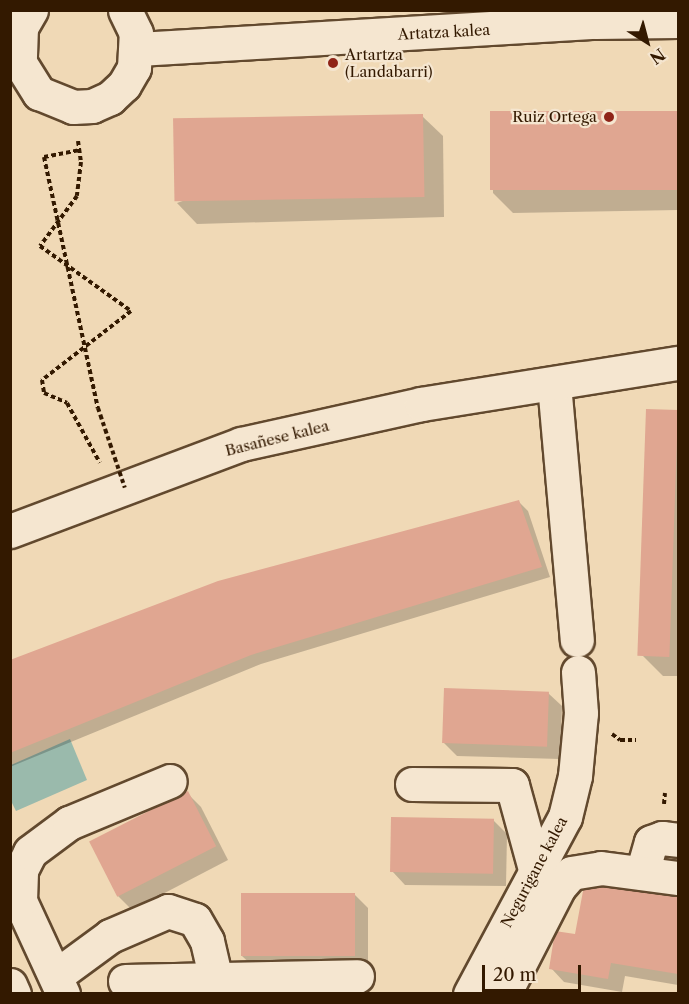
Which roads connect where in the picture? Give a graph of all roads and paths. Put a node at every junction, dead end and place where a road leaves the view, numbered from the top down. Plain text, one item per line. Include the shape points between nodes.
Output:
1 (31, 10) edge
2 (125, 10) edge
3 (594, 16) edge
4 (678, 21) edge
5 (138, 50) junction
6 (15, 63) edge
7 (73, 107) junction
8 (79, 150) junction
9 (678, 363) edge
10 (554, 384) junction
11 (120, 490) junction
12 (10, 531) edge
13 (609, 729) dead end
14 (636, 740) dead end
15 (170, 781) dead end
16 (412, 784) dead end
17 (678, 840) edge
18 (535, 869) junction
19 (642, 873) junction
20 (678, 878) edge
21 (357, 976) dead end
22 (215, 977) junction
23 (125, 981) dead end
24 (60, 984) edge
25 (10, 985) edge
26 (14, 993) edge
27 (470, 993) edge
28 (504, 993) edge

1 - 6 street via 21,27
2 - 5 street via 136,33
3 - 4 street, Artatza kalea
3 - 5 street, Artatza kalea
5 - 7 street via 134,68 110,98
6 - 7 street via 39,93
7 - 8 path
8 - 11 path, bridge via 44,157 98,408
8 - 11 path via 77,196 40,246 131,311 42,380 44,393 67,403
9 - 10 street, Basañese kalea
10 - 11 street, Basañese kalea via 421,404 241,444
10 - 18 street, Negurigane kalea via 581,714 575,776 565,817
11 - 12 street, Basañese kalea
13 - 14 path via 620,740
15 - 24 street via 69,823 30,852 18,877 20,901
16 - 18 street via 512,785
17 - 19 street via 662,838 651,842
18 - 27 street, Negurigane kalea
19 - 20 street
19 - 28 street via 586,867 571,873 559,887
21 - 22 street
22 - 23 street
22 - 24 street via 207,942 195,920 168,911 110,936
25 - 26 street

